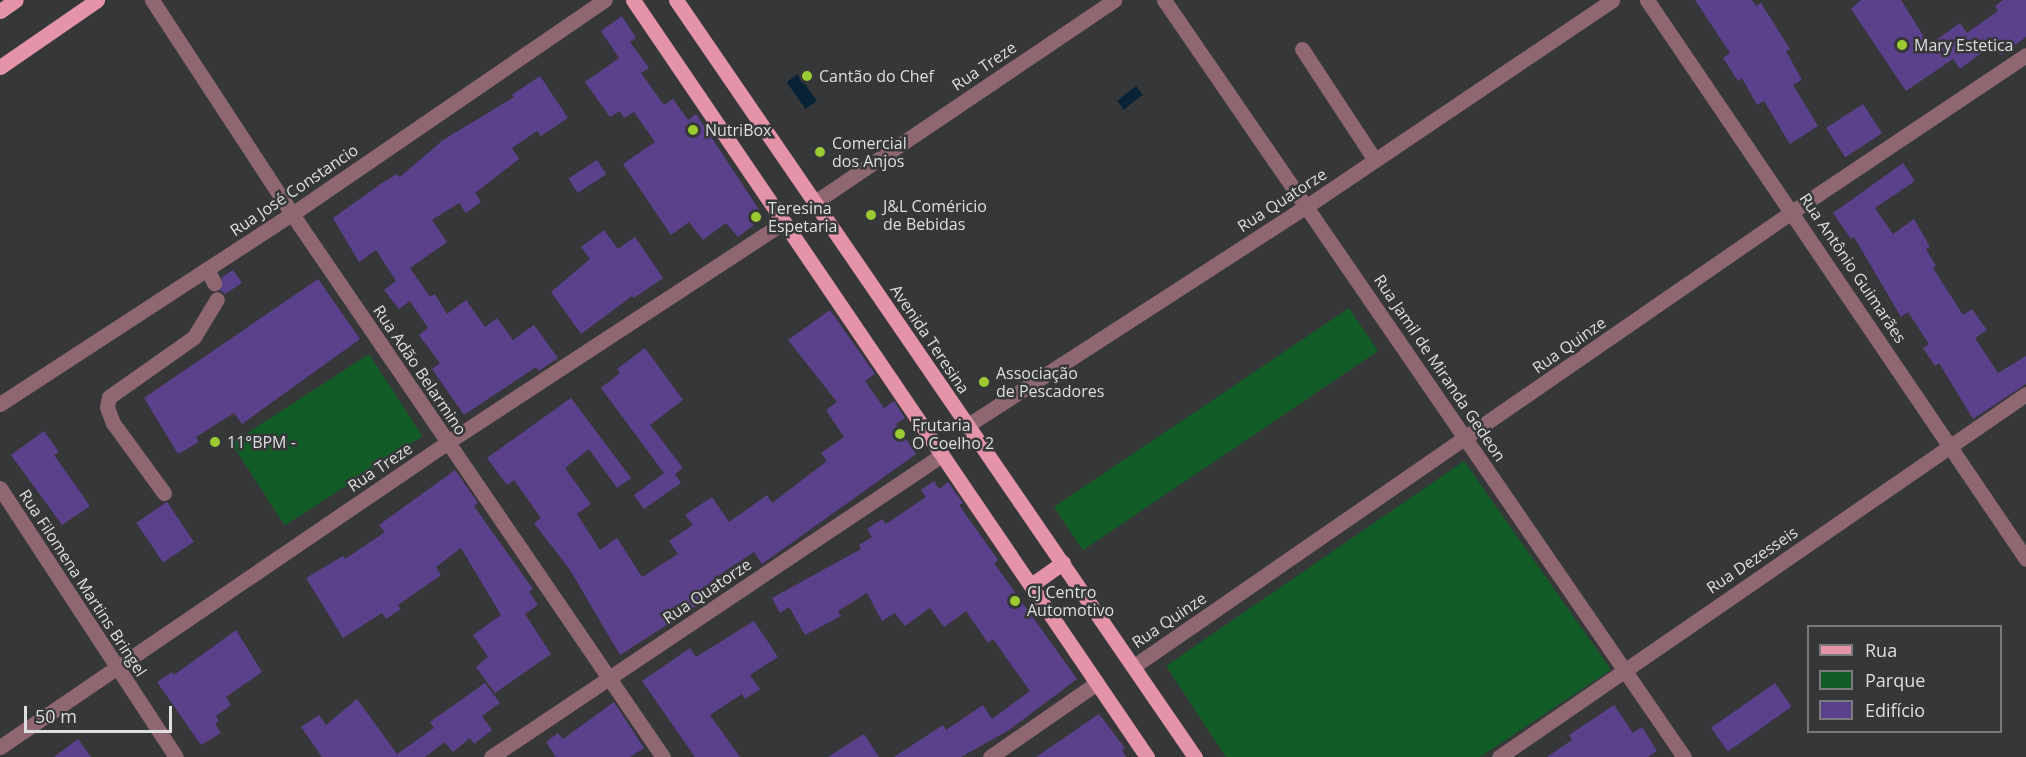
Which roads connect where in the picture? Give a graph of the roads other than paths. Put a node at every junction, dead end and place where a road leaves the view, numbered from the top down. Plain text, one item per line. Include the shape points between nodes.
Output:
1 (16, 0) edge
2 (97, 0) edge
3 (152, 0) edge
4 (605, 0) edge
5 (633, 0) edge
6 (676, 0) edge
7 (1114, 0) edge
8 (1164, 0) edge
9 (1612, 0) edge
10 (1647, 0) edge
11 (0, 11) edge
12 (1302, 49) dead end
13 (2026, 56) edge
14 (0, 67) edge
15 (1375, 160) junction
16 (815, 202) junction
17 (1307, 206) junction
18 (1793, 211) junction
19 (292, 214) junction
20 (784, 222) junction
21 (217, 299) dead end
22 (2026, 394) edge
23 (0, 404) edge
24 (968, 425) junction
25 (1466, 438) junction
26 (448, 442) junction
27 (1950, 446) junction
28 (942, 455) junction
29 (0, 488) edge
30 (164, 493) dead end
31 (2026, 559) edge
32 (1064, 562) junction
33 (1030, 585) junction
34 (1134, 666) junction
35 (117, 669) junction
36 (1624, 669) junction
37 (609, 678) junction
38 (1097, 683) junction
39 (0, 747) edge
40 (177, 757) edge
41 (491, 757) edge
42 (663, 757) edge
43 (990, 757) edge
44 (1147, 757) edge
45 (1195, 757) edge
46 (1499, 757) edge
47 (1684, 757) edge

1 - 11 main road
2 - 14 main road
3 - 19 street, Rua Adão Belarmino
4 - 19 street, Rua José Constancio
5 - 20 main road
6 - 16 main road, Avenida Teresina
7 - 16 street, Rua Treze
8 - 17 street, Rua Jamil de Miranda Gedeon
9 - 15 street, Rua Quatorze
10 - 18 street, Rua Antônio Guimarães
12 - 15 street
13 - 18 street, Rua Quinze
15 - 17 street, Rua Quatorze
16 - 24 main road, Avenida Teresina
17 - 24 street, Rua Quatorze
17 - 25 street, Rua Jamil de Miranda Gedeon
18 - 25 street, Rua Quinze
18 - 27 street, Rua Antônio Guimarães
19 - 23 street, Rua José Constancio via 210,276
19 - 26 street, Rua Adão Belarmino
20 - 26 street, Rua Treze
20 - 28 main road
21 - 30 street via 194,337 109,397 107,406 113,423
22 - 27 street, Rua Dezesseis
24 - 32 main road, Avenida Teresina
25 - 34 street, Rua Quinze
25 - 36 street, Rua Jamil de Miranda Gedeon
26 - 35 street, Rua Treze
26 - 37 street, Rua Adão Belarmino
27 - 31 street, Rua Antônio Guimarães
27 - 36 street, Rua Dezesseis
28 - 33 main road
28 - 37 street, Rua Quatorze
29 - 35 street, Rua Filomena Martins Bringel
32 - 33 main road
32 - 34 main road, Avenida Teresina
33 - 38 main road
34 - 45 main road, Avenida Teresina
35 - 39 street, Rua Treze
35 - 40 street, Rua Filomena Martins Bringel
36 - 46 street, Rua Dezesseis
36 - 47 street, Rua Jamil de Miranda Gedeon
37 - 41 street, Rua Quatorze
37 - 42 street, Rua Adão Belarmino
38 - 43 street
38 - 44 main road

